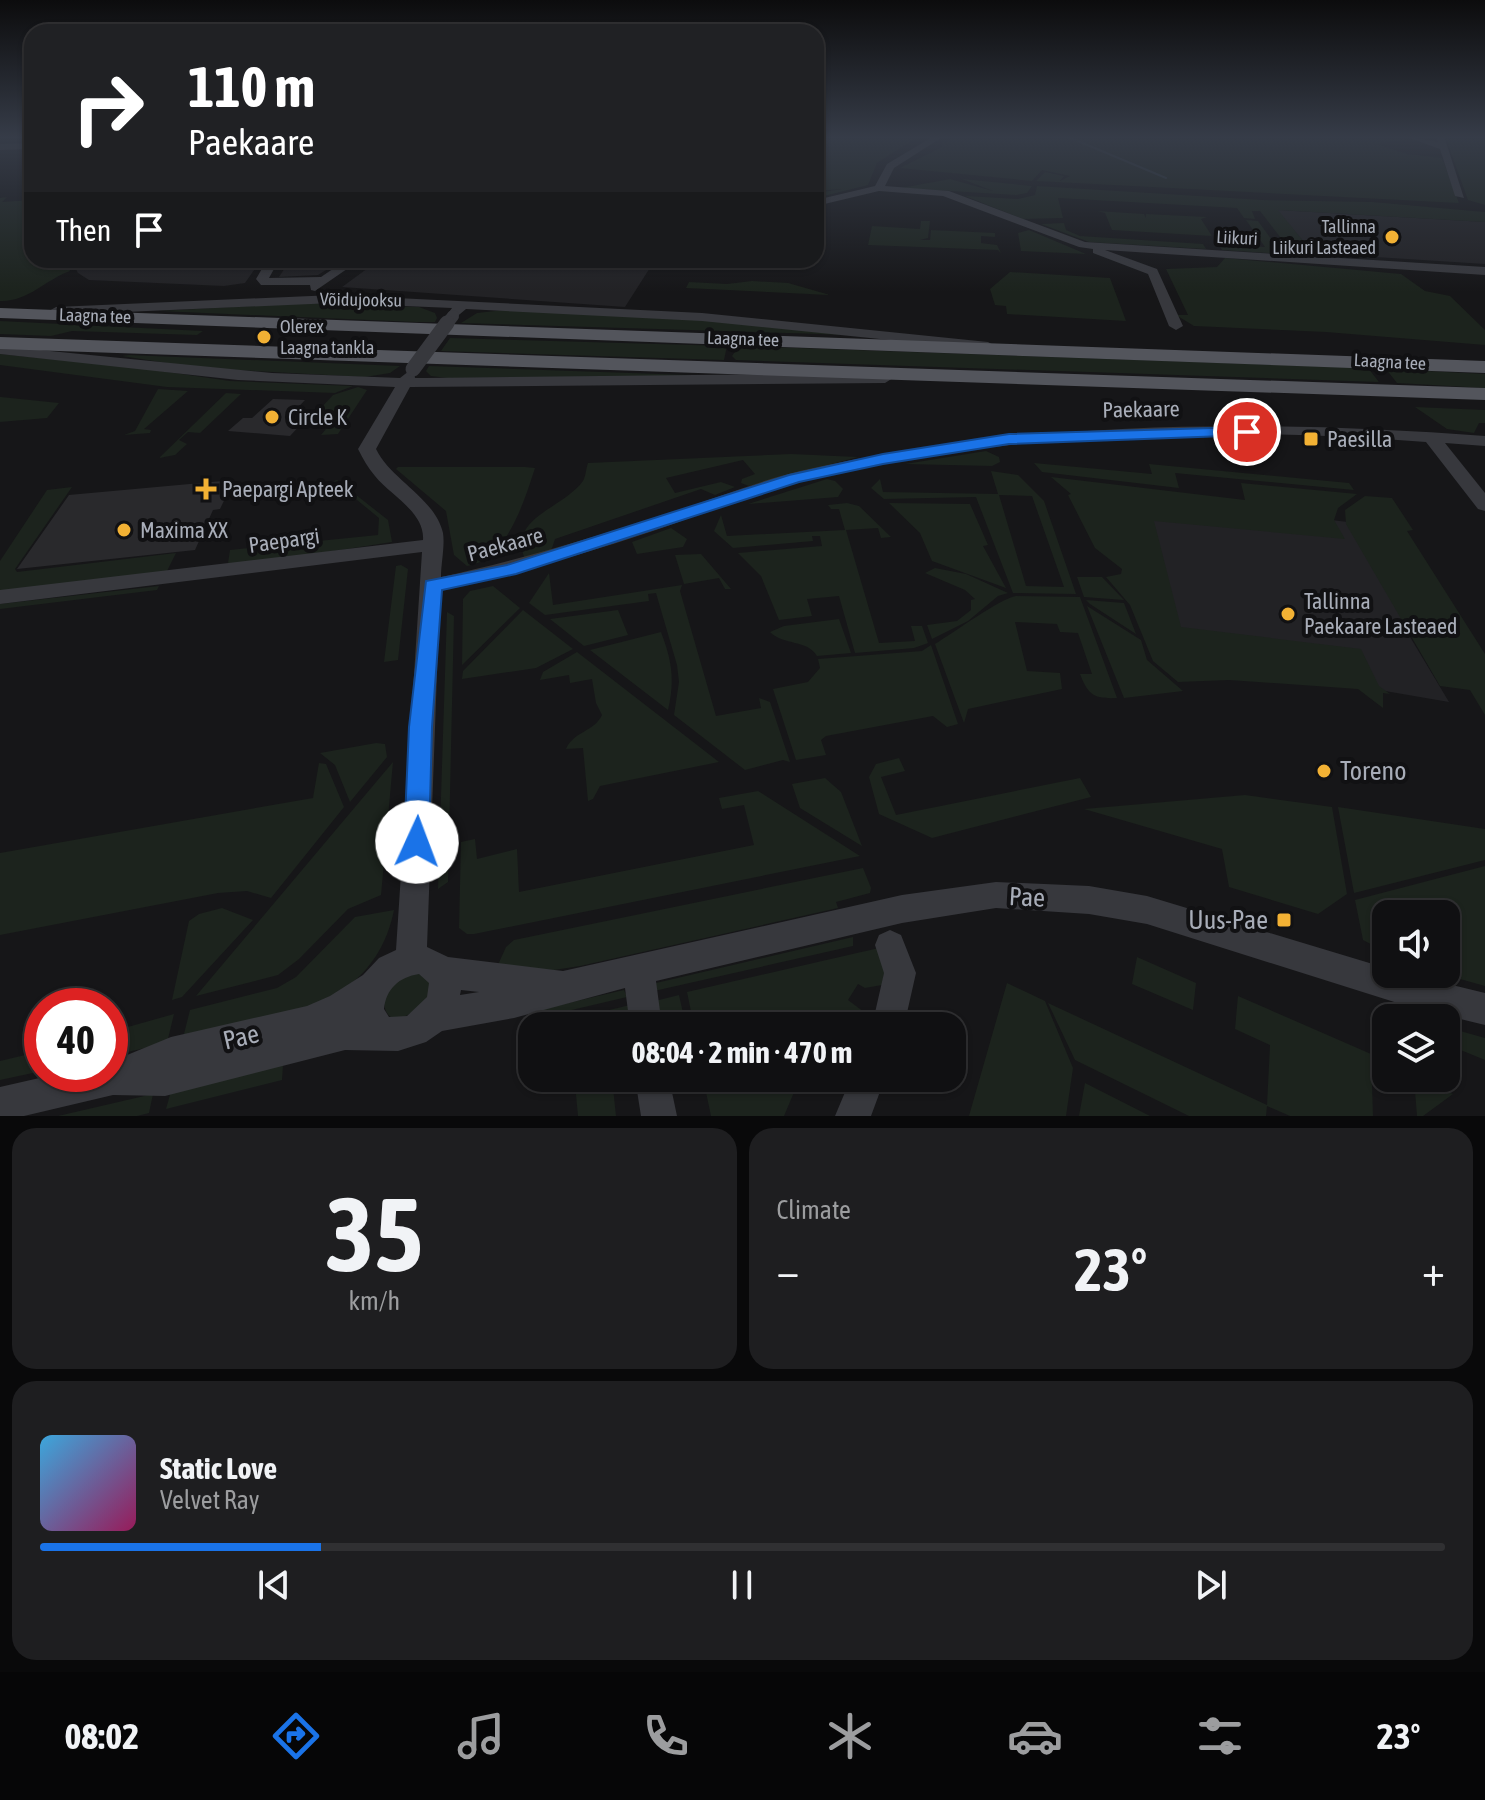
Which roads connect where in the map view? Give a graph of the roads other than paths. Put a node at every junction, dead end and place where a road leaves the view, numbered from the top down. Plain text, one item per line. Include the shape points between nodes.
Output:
1 (879, 188) joint
2 (1457, 188) edge
3 (1460, 196) dead end
4 (824, 201) edge
5 (1083, 245) junction
6 (268, 268) edge
7 (342, 268) edge
8 (1485, 271) edge
9 (323, 281) junction
10 (307, 300) junction
11 (458, 310) junction
12 (0, 313) edge
13 (1176, 326) dead end
14 (0, 343) edge
15 (1004, 348) junction
16 (0, 350) edge
17 (1485, 367) edge
18 (408, 376) junction
19 (997, 376) junction
20 (1485, 394) edge
21 (1431, 437) junction
22 (1485, 441) edge
23 (1485, 505) edge
24 (432, 545) junction
25 (433, 586) junction
26 (0, 597) edge
27 (890, 945) dead end
28 (411, 960) junction
29 (638, 969) junction
30 (441, 972) junction
31 (372, 987) junction
32 (564, 987) junction
33 (1485, 1009) edge
34 (644, 1012) edge
35 (891, 1012) edge
36 (434, 1016) junction
37 (380, 1032) junction
38 (128, 1071) edge
39 (128, 1080) edge
40 (76, 1092) edge
41 (655, 1092) edge
42 (862, 1092) edge
43 (0, 1104) edge
44 (43, 1105) edge
45 (659, 1116) edge
46 (853, 1116) edge

1 - 4 street
1 - 5 street, Liikuri via 951,194
2 - 3 street
5 - 8 street, Liikuri
5 - 13 street, Liikuri via 1153,272
6 - 9 street via 265,282
7 - 9 street, Võidujooksu
9 - 10 street, Võidujooksu
10 - 11 street, Võidujooksu
10 - 12 street
11 - 15 street, Võidujooksu via 702,317
11 - 18 street, bridge
12 - 15 main road, Laagna tee
14 - 19 main road, Laagna tee
15 - 17 main road, Laagna tee
16 - 18 street via 58,352 225,375
18 - 19 street
18 - 24 street via 367,449 373,467 427,514
19 - 20 main road, Laagna tee
21 - 22 street, Paekaare
21 - 23 street
21 - 25 street, Paekaare via 1085,434 946,448 794,478 510,570
24 - 25 street
24 - 26 street, Paepargi
25 - 28 street
27 - 35 street via 900,973
28 - 30 street via 429,961
28 - 31 street via 389,969
29 - 32 street, Pae
29 - 33 street, Pae via 902,909 967,897 1031,896 1147,910
29 - 34 street
30 - 32 street, Pae
30 - 36 street via 445,993
31 - 37 street via 367,1013
31 - 38 street, Pae via 307,1022 171,1054
32 - 36 street, Pae
36 - 37 street via 407,1034
37 - 39 street, Pae via 345,1033 165,1079
40 - 44 street, Pae
41 - 45 street
42 - 46 street
43 - 44 street, Pae

